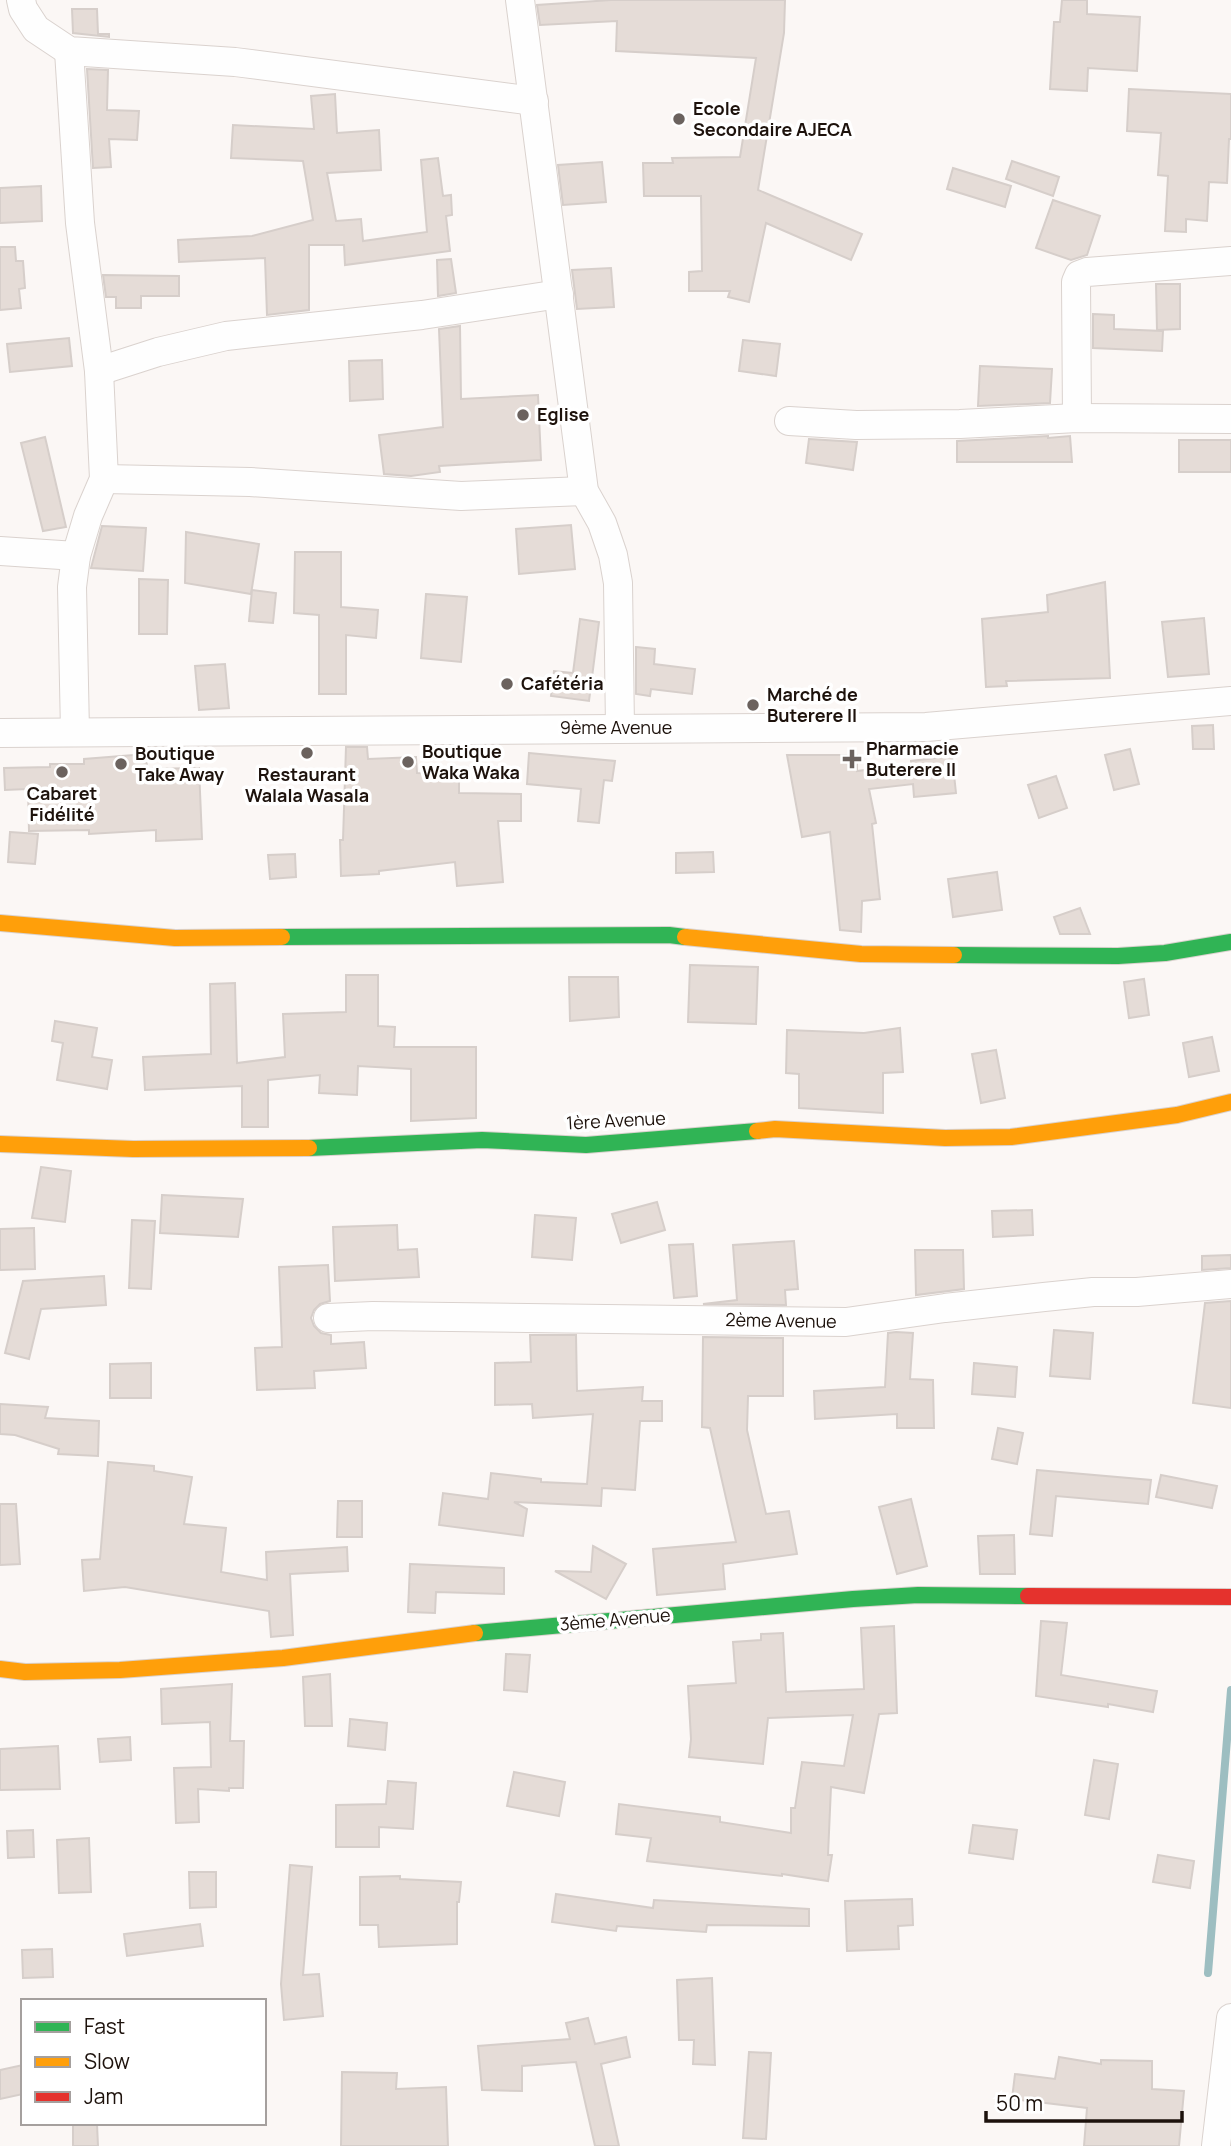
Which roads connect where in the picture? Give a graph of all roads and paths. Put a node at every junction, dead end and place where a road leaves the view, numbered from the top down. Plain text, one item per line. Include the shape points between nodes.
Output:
1 (21, 0) edge
2 (520, 0) edge
3 (69, 51) junction
4 (534, 101) junction
5 (1231, 261) edge
6 (559, 294) junction
7 (99, 371) junction
8 (1077, 418) junction
9 (1231, 419) edge
10 (789, 421) dead end
11 (104, 479) junction
12 (584, 491) junction
13 (0, 551) edge
14 (76, 556) junction
15 (1231, 701) edge
16 (620, 728) junction
17 (75, 732) junction
18 (0, 733) edge
19 (0, 923) edge
20 (1231, 942) edge
21 (1231, 1102) edge
22 (0, 1144) edge
23 (1231, 1284) edge
24 (328, 1318) dead end
25 (1231, 1597) edge
26 (0, 1670) edge
27 (1231, 2018) edge
28 (1216, 2146) edge

1 - 3 street via 36,29
2 - 4 street
3 - 4 street via 235,62
3 - 7 street via 80,223
4 - 6 street
5 - 8 street via 1079,275
6 - 7 street via 422,315 226,336
6 - 12 street
7 - 11 street
8 - 9 street
8 - 10 street via 856,425
11 - 12 street via 250,482 461,496
11 - 14 street
12 - 16 street via 603,523 618,583
13 - 14 street
14 - 17 street via 72,587
15 - 16 street, 9ème Avenue via 926,727
16 - 17 street, 9ème Avenue
17 - 18 street, 9ème Avenue
19 - 20 street via 175,938 669,935 861,954 1118,956
21 - 22 street, 1ère Avenue via 1177,1115 1011,1137 775,1129 586,1145 482,1140 283,1149
23 - 24 street, 2ème Avenue via 1093,1292 846,1322
25 - 26 street, 3ème Avenue via 918,1595 455,1635 283,1658 120,1670
27 - 28 street

